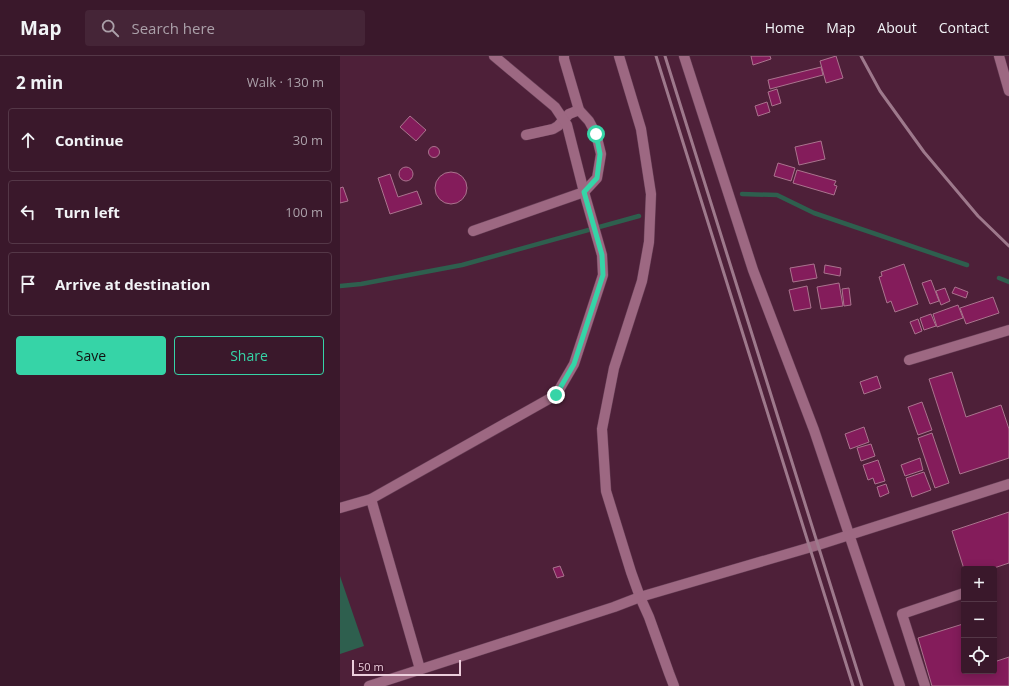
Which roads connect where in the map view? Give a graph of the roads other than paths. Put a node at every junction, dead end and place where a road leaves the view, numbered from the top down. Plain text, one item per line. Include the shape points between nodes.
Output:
1 (494, 56) edge
2 (619, 56) edge
3 (684, 56) edge
4 (999, 56) edge
5 (564, 57) edge
6 (1009, 91) edge
7 (579, 110) junction
8 (564, 119) junction
9 (526, 135) dead end
10 (584, 192) junction
11 (472, 231) dead end
12 (1009, 330) edge
13 (909, 360) dead end
14 (1009, 484) edge
15 (372, 499) junction
16 (340, 508) edge
17 (849, 535) junction
18 (961, 594) edge
19 (640, 596) junction
20 (420, 669) junction
21 (369, 686) edge
22 (674, 686) edge
23 (900, 686) edge
24 (925, 686) edge

1 - 8 street via 555,107
2 - 19 street via 641,129 651,194 649,242 642,281 614,368 602,429 606,491
3 - 17 street via 753,270 814,430
4 - 6 street
5 - 7 street
7 - 8 street
7 - 10 street via 596,134 600,154 597,178
8 - 9 street via 553,129
8 - 10 street
10 - 11 street
10 - 15 street via 602,255 603,275 574,364 556,395
12 - 13 street
14 - 17 street
15 - 16 street
15 - 20 street
17 - 19 street
17 - 23 street
18 - 24 street via 902,614
19 - 20 street via 614,607
19 - 22 street
20 - 21 street

